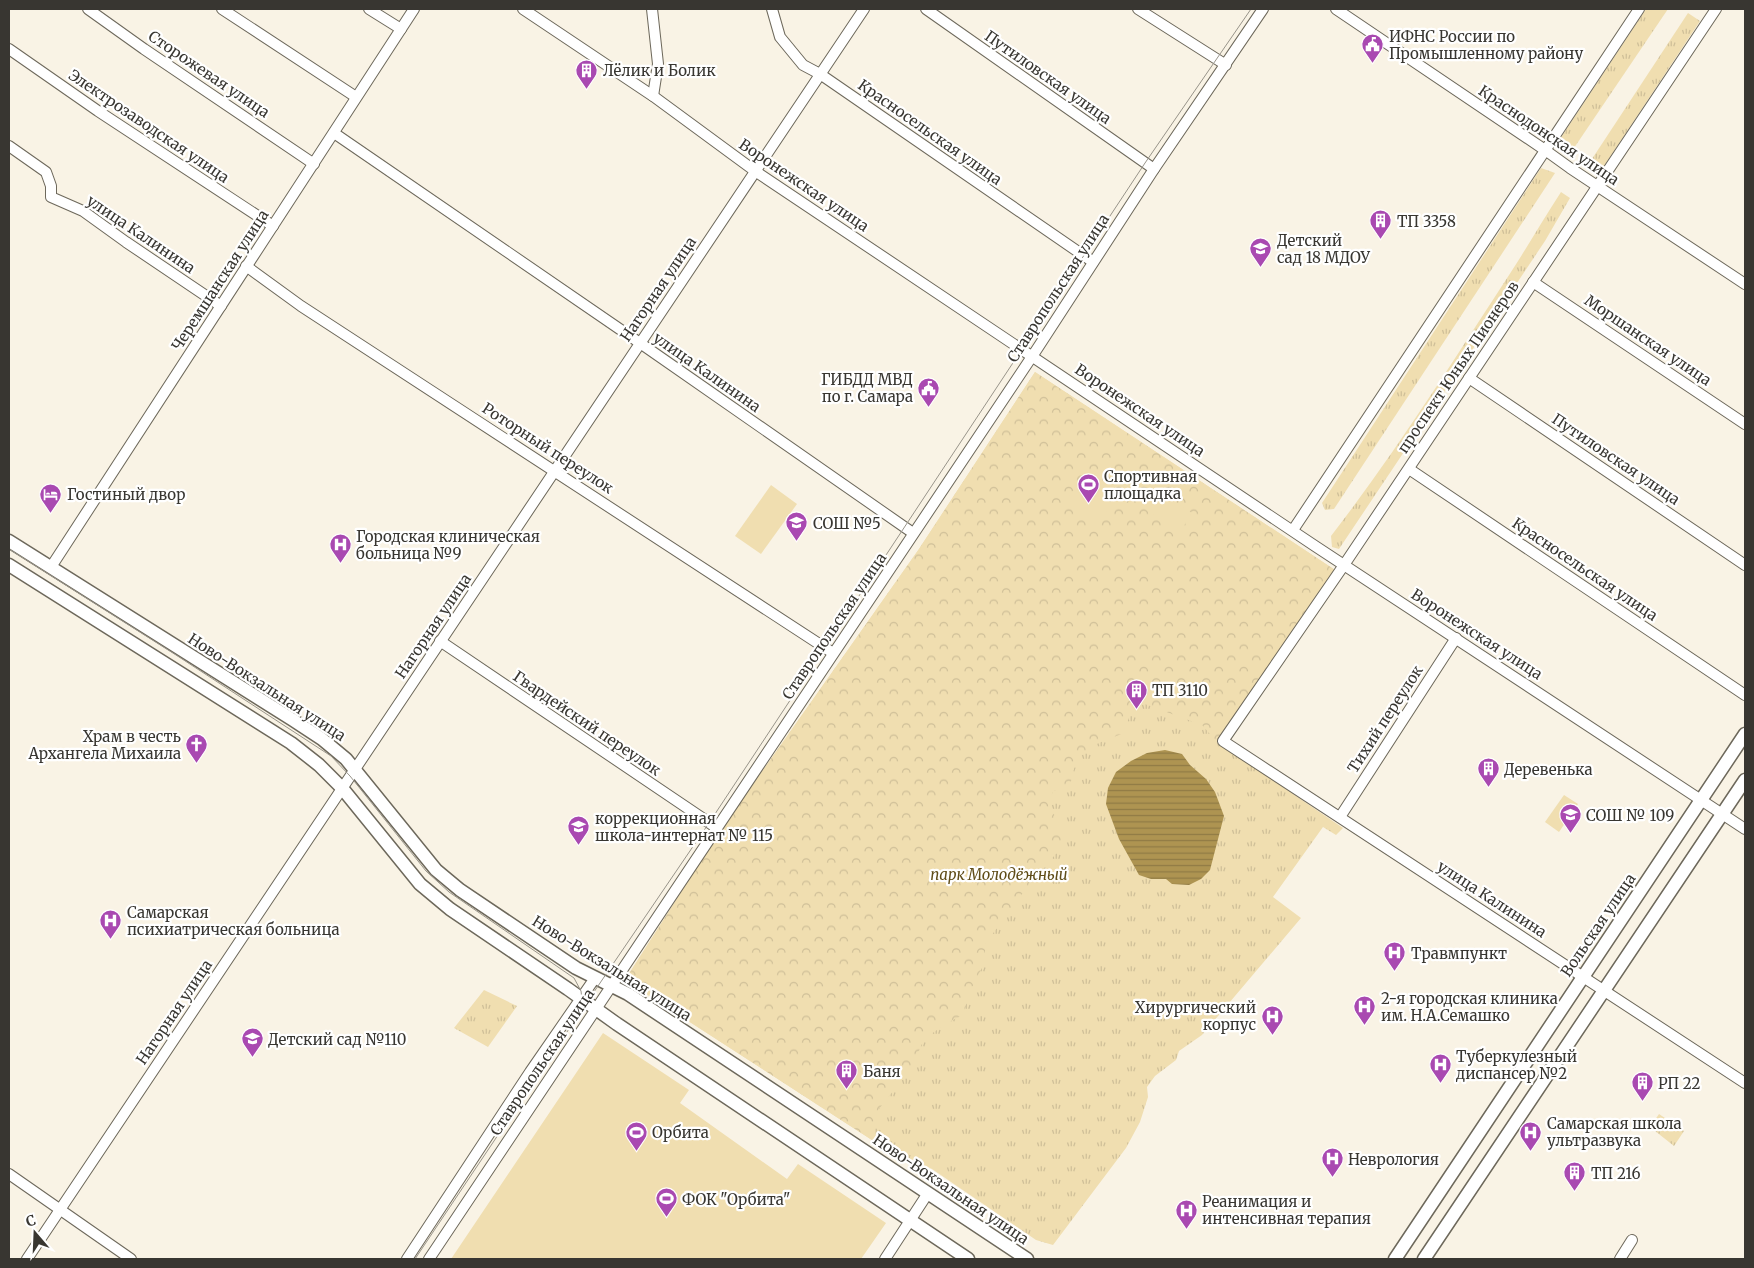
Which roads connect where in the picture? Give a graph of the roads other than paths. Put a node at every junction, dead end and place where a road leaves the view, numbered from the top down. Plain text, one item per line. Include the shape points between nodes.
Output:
1 (88, 9) edge
2 (222, 9) edge
3 (369, 9) edge
4 (414, 9) edge
5 (523, 9) edge
6 (652, 9) edge
7 (772, 9) edge
8 (864, 9) edge
9 (926, 9) edge
10 (1138, 9) edge
11 (1263, 9) edge
12 (1336, 9) edge
13 (1639, 9) edge
14 (1712, 10) edge
15 (401, 29) junction
16 (9, 49) edge
17 (1226, 65) junction
18 (820, 74) junction
19 (654, 96) junction
20 (356, 97) junction
21 (334, 133) junction
22 (9, 146) edge
23 (1545, 150) junction
24 (314, 164) junction
25 (1154, 169) junction
26 (755, 171) junction
27 (1597, 187) junction
28 (273, 226) junction
29 (1093, 262) junction
30 (246, 266) junction
31 (1533, 282) junction
32 (1745, 284) edge
33 (221, 306) junction
34 (640, 343) junction
35 (1032, 356) junction
36 (1469, 378) junction
37 (1745, 424) edge
38 (1409, 469) junction
39 (555, 470) junction
40 (1292, 530) junction
41 (913, 533) junction
42 (9, 541) edge
43 (9, 565) edge
44 (1344, 565) junction
45 (1745, 565) edge
46 (51, 567) junction
47 (1456, 638) junction
48 (440, 642) junction
49 (833, 653) junction
50 (1745, 695) edge
51 (1745, 734) edge
52 (1223, 741) joint
53 (355, 769) junction
54 (1745, 780) edge
55 (342, 788) junction
56 (1701, 800) junction
57 (1722, 814) junction
58 (1340, 817) junction
59 (717, 828) junction
60 (1745, 830) edge
61 (1583, 976) junction
62 (595, 978) junction
63 (611, 985) junction
64 (1604, 991) junction
65 (581, 998) junction
66 (595, 1009) junction
67 (1745, 1082) edge
68 (9, 1174) edge
69 (928, 1193) junction
70 (60, 1210) junction
71 (911, 1220) junction
72 (1632, 1240) dead end
73 (27, 1259) edge
74 (131, 1259) edge
75 (407, 1259) edge
76 (429, 1259) edge
77 (885, 1259) edge
78 (968, 1259) edge
79 (1027, 1259) edge
80 (1395, 1259) edge
81 (1424, 1259) edge
82 (1620, 1259) edge

1 - 24 street, Сторожевая улица
2 - 20 street
3 - 15 street
4 - 15 street, Черемшанская улица
5 - 19 street, Воронежская улица
6 - 19 street via 658,64
7 - 18 street, Красносельская улица via 780,37 803,65
8 - 18 street, Нагорная улица
9 - 25 street, Путиловская улица
10 - 17 street
11 - 17 street, Ставропольская улица
12 - 23 street, Краснодонская улица
13 - 23 street
14 - 27 street, проспект Юных Пионеров
15 - 20 street, Черемшанская улица
16 - 28 street, Электрозаводская улица
17 - 25 street, Ставропольская улица
18 - 26 street, Нагорная улица
18 - 29 street, Красносельская улица
19 - 26 street, Воронежская улица
20 - 21 street, Черемшанская улица
21 - 24 street, Черемшанская улица
21 - 34 street, улица Калинина
22 - 33 street, улица Калинина via 46,172 52,197 83,211
23 - 27 street, Краснодонская улица
23 - 40 street
24 - 28 street, Черемшанская улица
25 - 29 street, Ставропольская улица
26 - 34 street, Нагорная улица
26 - 35 street, Воронежская улица
27 - 31 street, проспект Юных Пионеров
27 - 32 street, Краснодонская улица
28 - 30 street, Черемшанская улица
29 - 35 street, Ставропольская улица
30 - 33 street, Черемшанская улица
30 - 39 street, Роторный переулок via 301,306
31 - 36 street, проспект Юных Пионеров
31 - 37 street, Моршанская улица
33 - 46 street, Черемшанская улица
34 - 39 street, Нагорная улица
34 - 41 street, улица Калинина
35 - 40 street, Воронежская улица
35 - 41 street, Ставропольская улица
36 - 38 street, проспект Юных Пионеров
36 - 45 street, Путиловская улица
38 - 44 street, проспект Юных Пионеров
38 - 50 street, Красносельская улица
39 - 48 street, Нагорная улица
39 - 49 street, Роторный переулок
40 - 44 street, Воронежская улица
41 - 49 street, Ставропольская улица
42 - 46 main road, Ново-Вокзальная улица
43 - 55 main road via 283,737
44 - 47 street, Воронежская улица
44 - 52 street, проспект Юных Пионеров
46 - 53 main road, Ново-Вокзальная улица via 322,739
47 - 56 street, Воронежская улица
47 - 58 street, Тихий переулок
48 - 53 street, Нагорная улица
48 - 59 street, Гвардейский переулок
49 - 59 street, Ставропольская улица
51 - 56 main road, Вольская улица
52 - 58 street, улица Калинина
53 - 55 street, Нагорная улица
53 - 62 main road, Ново-Вокзальная улица via 436,870 460,890
54 - 57 main road
55 - 65 main road via 420,884 450,909
55 - 70 street, Нагорная улица
56 - 57 street, Воронежская улица
56 - 61 main road, Вольская улица
57 - 60 street, Воронежская улица
57 - 64 main road
58 - 61 street, улица Калинина
59 - 63 street, Ставропольская улица
61 - 64 street, улица Калинина
61 - 80 main road, Вольская улица
62 - 63 main road, Ново-Вокзальная улица
62 - 65 street, Ставропольская улица
63 - 66 street, Ставропольская улица
63 - 69 main road, Ново-Вокзальная улица
64 - 67 street, улица Калинина
64 - 81 main road
65 - 66 main road
65 - 75 street, Ставропольская улица
66 - 71 main road
66 - 76 street, Ставропольская улица
68 - 70 street
69 - 71 street
69 - 79 main road, Ново-Вокзальная улица
70 - 73 street, Нагорная улица
70 - 74 street
71 - 77 street
71 - 78 main road
72 - 82 street

